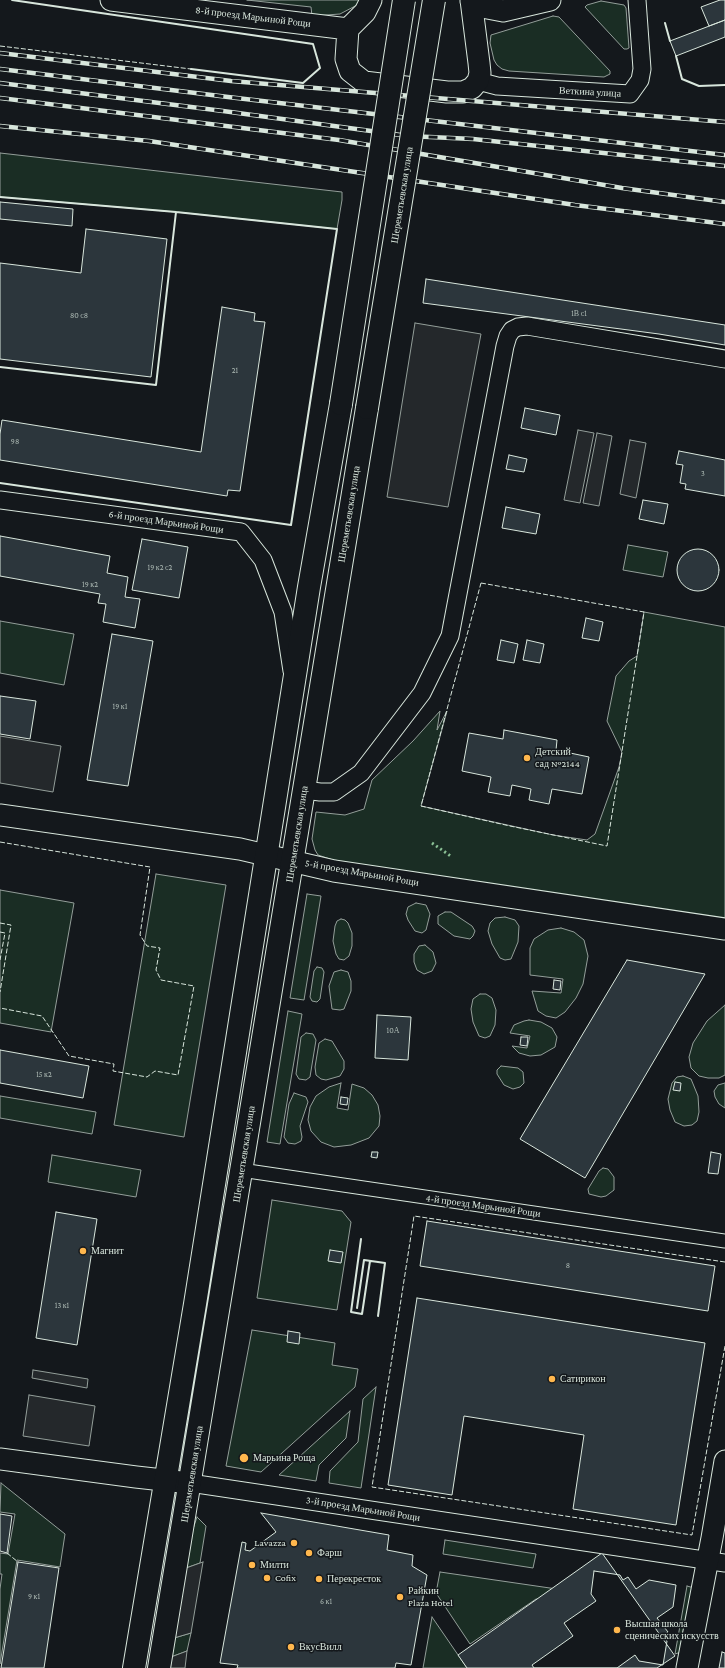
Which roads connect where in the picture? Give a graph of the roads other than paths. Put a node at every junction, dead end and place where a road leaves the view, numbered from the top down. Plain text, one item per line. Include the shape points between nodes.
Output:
1 (111, 0) edge
2 (371, 0) edge
3 (404, 0) edge
4 (434, 0) edge
5 (550, 0) edge
6 (637, 0) edge
7 (471, 1) edge
8 (348, 29) junction
9 (478, 81) junction
10 (725, 359) edge
11 (0, 500) edge
12 (294, 684) junction
13 (304, 790) junction
14 (0, 815) edge
15 (267, 854) junction
16 (292, 861) junction
17 (725, 930) edge
18 (241, 1170) junction
19 (725, 1240) edge
20 (0, 1459) edge
21 (725, 1461) edge
22 (165, 1480) junction
23 (190, 1483) junction
24 (716, 1562) edge
25 (134, 1668) edge
26 (160, 1668) edge
27 (687, 1668) edge

1 - 8 street, 8-й проезд Марьиной Рощи
2 - 8 street via 365,12
3 - 12 main road, bridge
4 - 13 main road, Шереметьевская улица, bridge
5 - 7 street via 503,11 482,7
6 - 9 street, Веткина улица via 642,69 640,80 630,94 497,86
7 - 9 street via 480,73
8 - 9 street via 346,60 350,70 364,82 463,92 472,88
10 - 13 street via 527,326 512,330 505,346 450,636 422,693 361,773 334,792
11 - 12 street, 6-й проезд Марьиной Рощи via 241,532 263,560 283,612
12 - 15 main road
13 - 16 main road, Шереметьевская улица
14 - 15 street, 5-й проезд Марьиной Рощи
15 - 16 street, 5-й проезд Марьиной Рощи
15 - 22 main road
16 - 17 street, 5-й проезд Марьиной Рощи via 334,871
16 - 18 main road, Шереметьевская улица
18 - 19 street, 4-й проезд Марьиной Рощи
18 - 23 main road, Шереметьевская улица
20 - 22 street, 3-й проезд Марьиной Рощи
21 - 24 street
22 - 23 street, 3-й проезд Марьиной Рощи
22 - 25 main road
23 - 24 street, 3-й проезд Марьиной Рощи
23 - 26 main road, Шереметьевская улица
24 - 27 street

